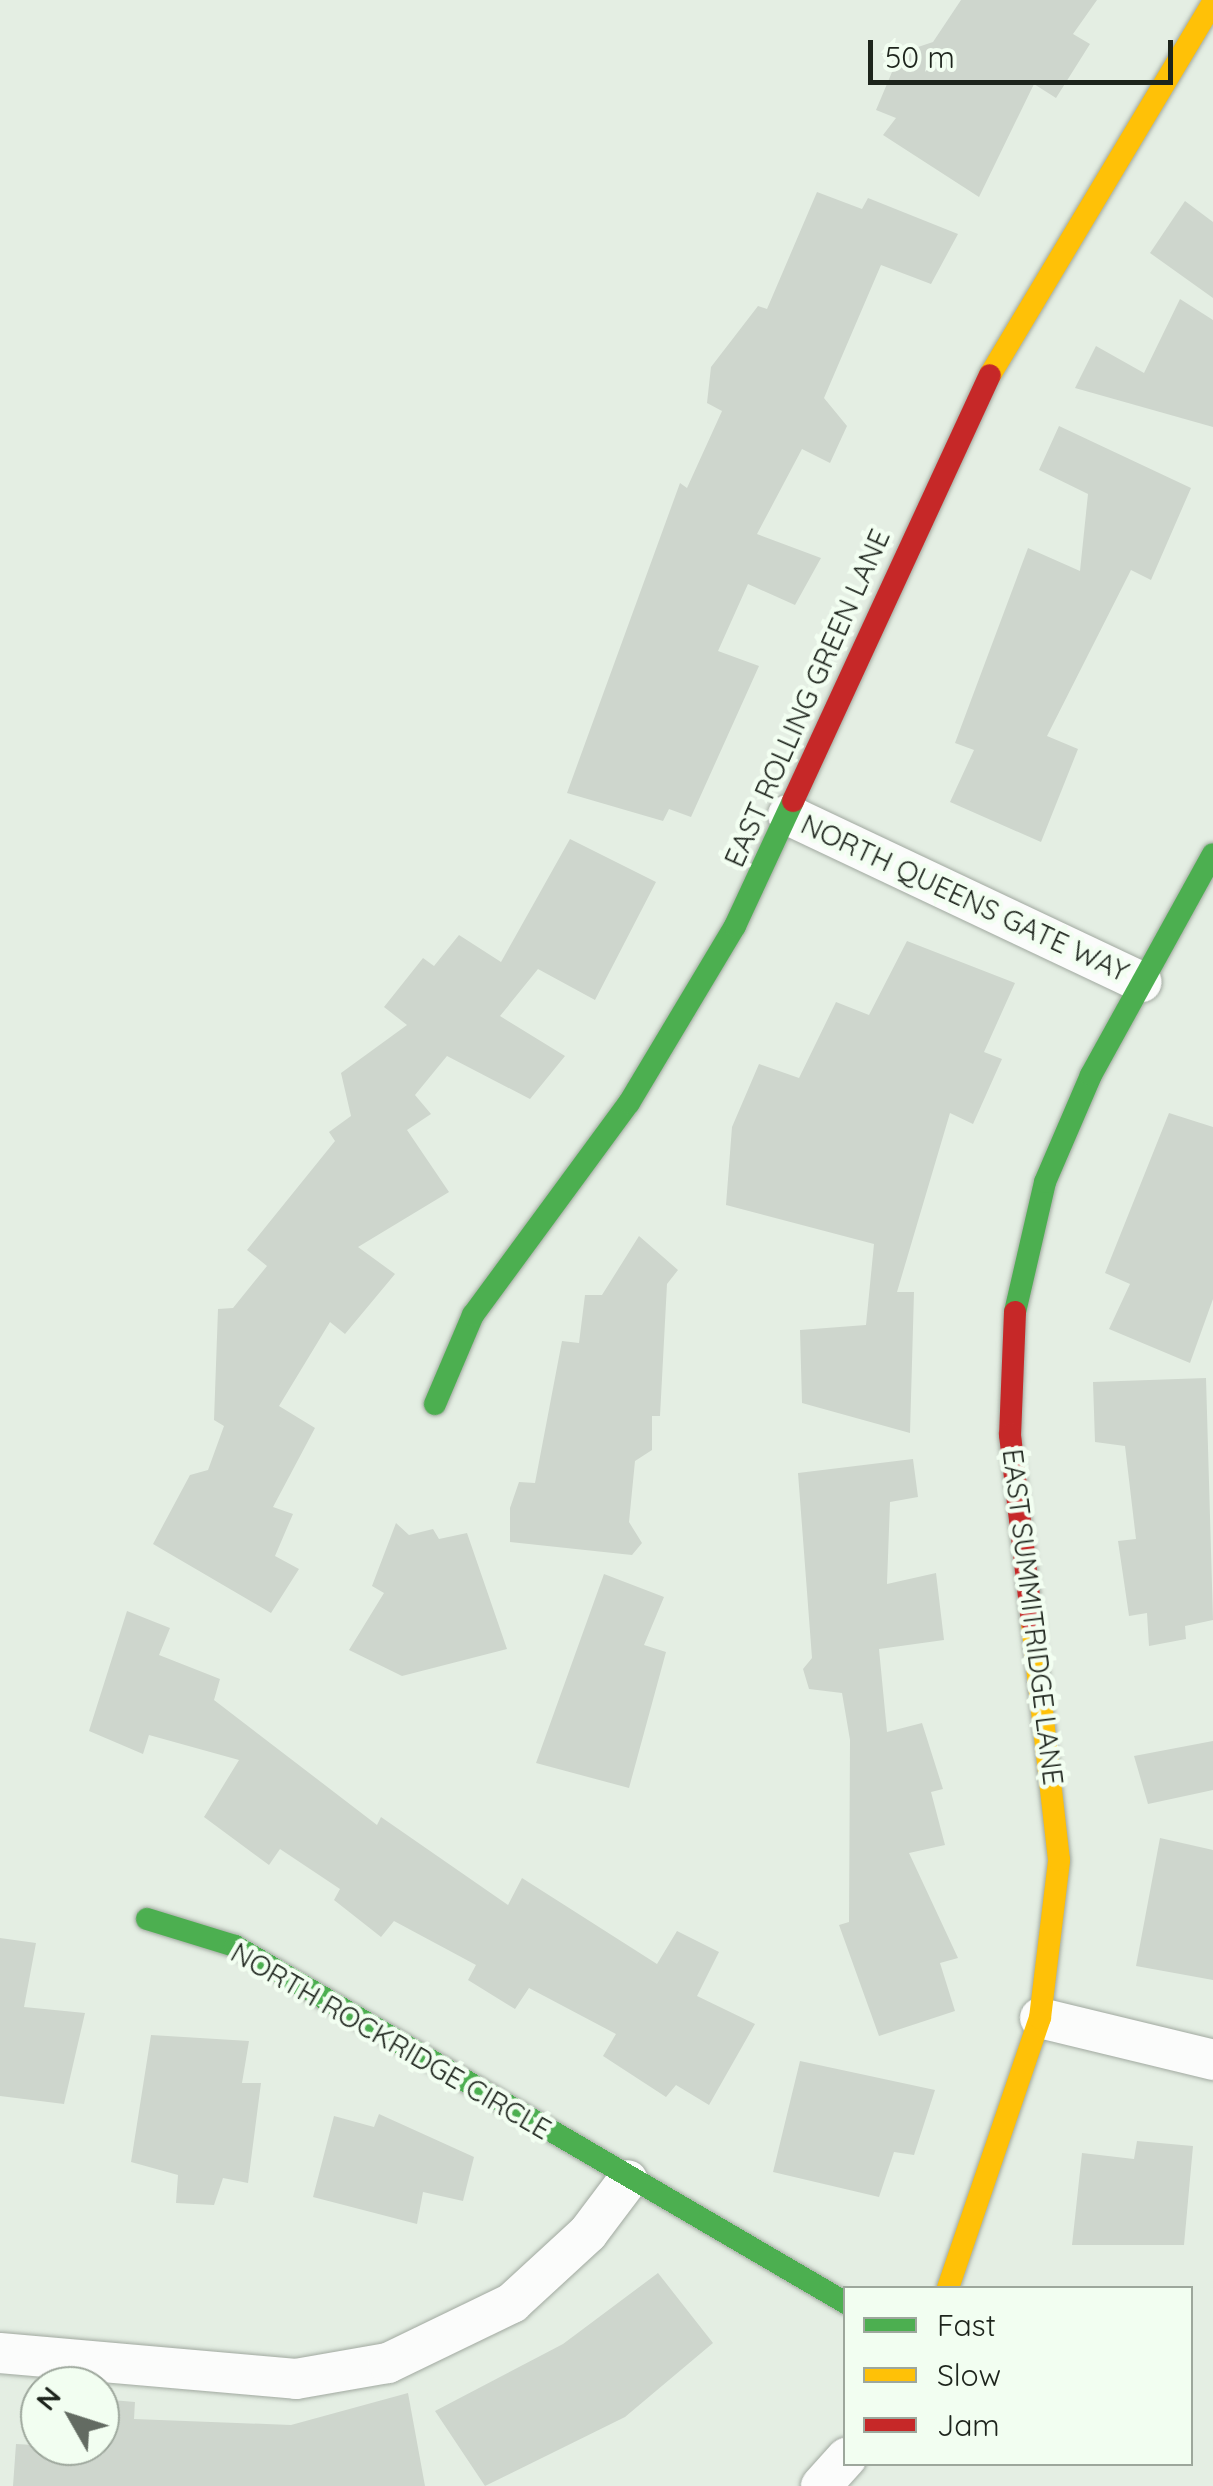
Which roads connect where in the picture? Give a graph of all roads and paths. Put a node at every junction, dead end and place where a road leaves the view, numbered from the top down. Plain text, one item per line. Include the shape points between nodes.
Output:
1 (1213, 3) edge
2 (788, 815) junction
3 (1213, 854) edge
4 (1142, 982) junction
5 (435, 1404) dead end
6 (147, 1919) dead end
7 (1040, 2018) junction
8 (1213, 2060) edge
9 (628, 2180) junction
10 (949, 2286) edge
11 (843, 2301) edge
12 (0, 2354) edge
13 (843, 2461) edge
14 (821, 2486) edge

1 - 2 street, EAST ROLLING GREEN LANE via 1010,332
2 - 4 street, NORTH QUEENS GATE WAY
2 - 5 street, EAST ROLLING GREEN LANE via 685,1014 473,1315
3 - 4 street, EAST SUMMITRIDGE LANE
4 - 7 street, EAST SUMMITRIDGE LANE via 1046,1182 1015,1303 1014,1489 1057,1789 1059,1860
6 - 9 street, NORTH ROCKRIDGE CIRCLE via 236,1946
7 - 8 street
7 - 10 street, EAST SUMMITRIDGE LANE
9 - 11 street, NORTH ROCKRIDGE CIRCLE
9 - 12 street via 588,2233 512,2304 388,2363 296,2380
13 - 14 street

